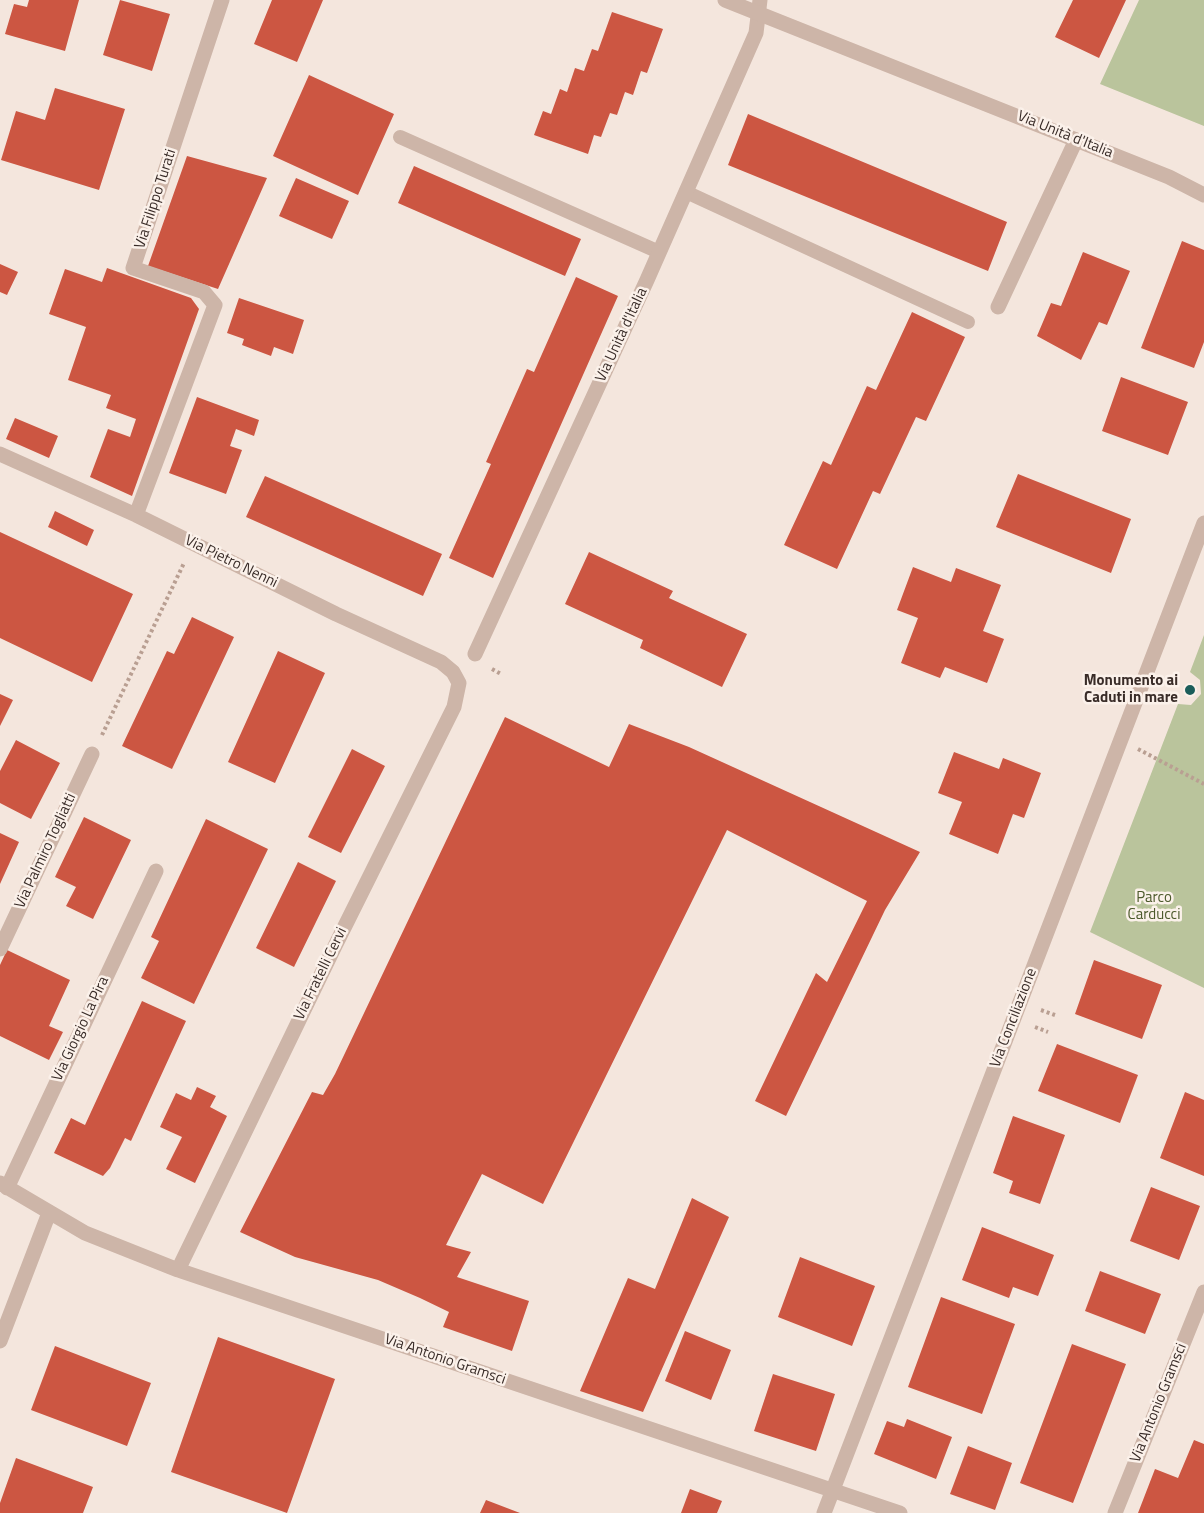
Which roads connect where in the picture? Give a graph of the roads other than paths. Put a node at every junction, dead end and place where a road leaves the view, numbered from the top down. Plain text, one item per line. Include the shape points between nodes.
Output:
1 (222, 0) edge
2 (725, 0) edge
3 (760, 7) edge
4 (400, 138) dead end
5 (1076, 140) junction
6 (1169, 177) junction
7 (1204, 185) edge
8 (686, 192) junction
9 (1204, 195) edge
10 (659, 252) junction
11 (998, 307) dead end
12 (968, 322) dead end
13 (0, 454) edge
14 (136, 515) junction
15 (1204, 523) edge
16 (475, 654) dead end
17 (457, 677) joint
18 (92, 754) road end
19 (156, 871) dead end
20 (0, 949) edge
21 (3, 1185) edge
22 (49, 1213) junction
23 (178, 1270) junction
24 (1204, 1292) edge
25 (0, 1341) edge
26 (832, 1490) junction
27 (824, 1513) edge
28 (900, 1513) edge
29 (1115, 1513) edge

1 - 14 street, Via Filippo Turati via 133,268 204,292 215,305
2 - 3 street, Via Unità d'Italia
3 - 5 street, Via Unità d'Italia
3 - 8 street, Via Unità d'Italia via 756,33
4 - 10 lane
5 - 6 street, Via Unità d'Italia
5 - 11 street
6 - 7 street, Via Unità d'Italia
6 - 9 street, Via Unità d'Italia
8 - 10 street, Via Unità d'Italia
8 - 12 lane
10 - 16 street, Via Unità d'Italia
13 - 14 street, Via Pietro Nenni
14 - 17 street, Via Pietro Nenni via 441,662
15 - 26 street, Via Conciliazione
17 - 23 street, Via Fratelli Cervi via 459,690 454,707
18 - 20 street, Via Palmiro Togliatti
19 - 21 street, Via Giorgio La Pira
21 - 22 street, Via Antonio Gramsci
22 - 23 street, Via Antonio Gramsci via 100,1240
22 - 25 street
23 - 26 street, Via Antonio Gramsci
24 - 29 street, Via Antonio Gramsci
26 - 27 street, Via Conciliazione
26 - 28 street, Via Antonio Gramsci

